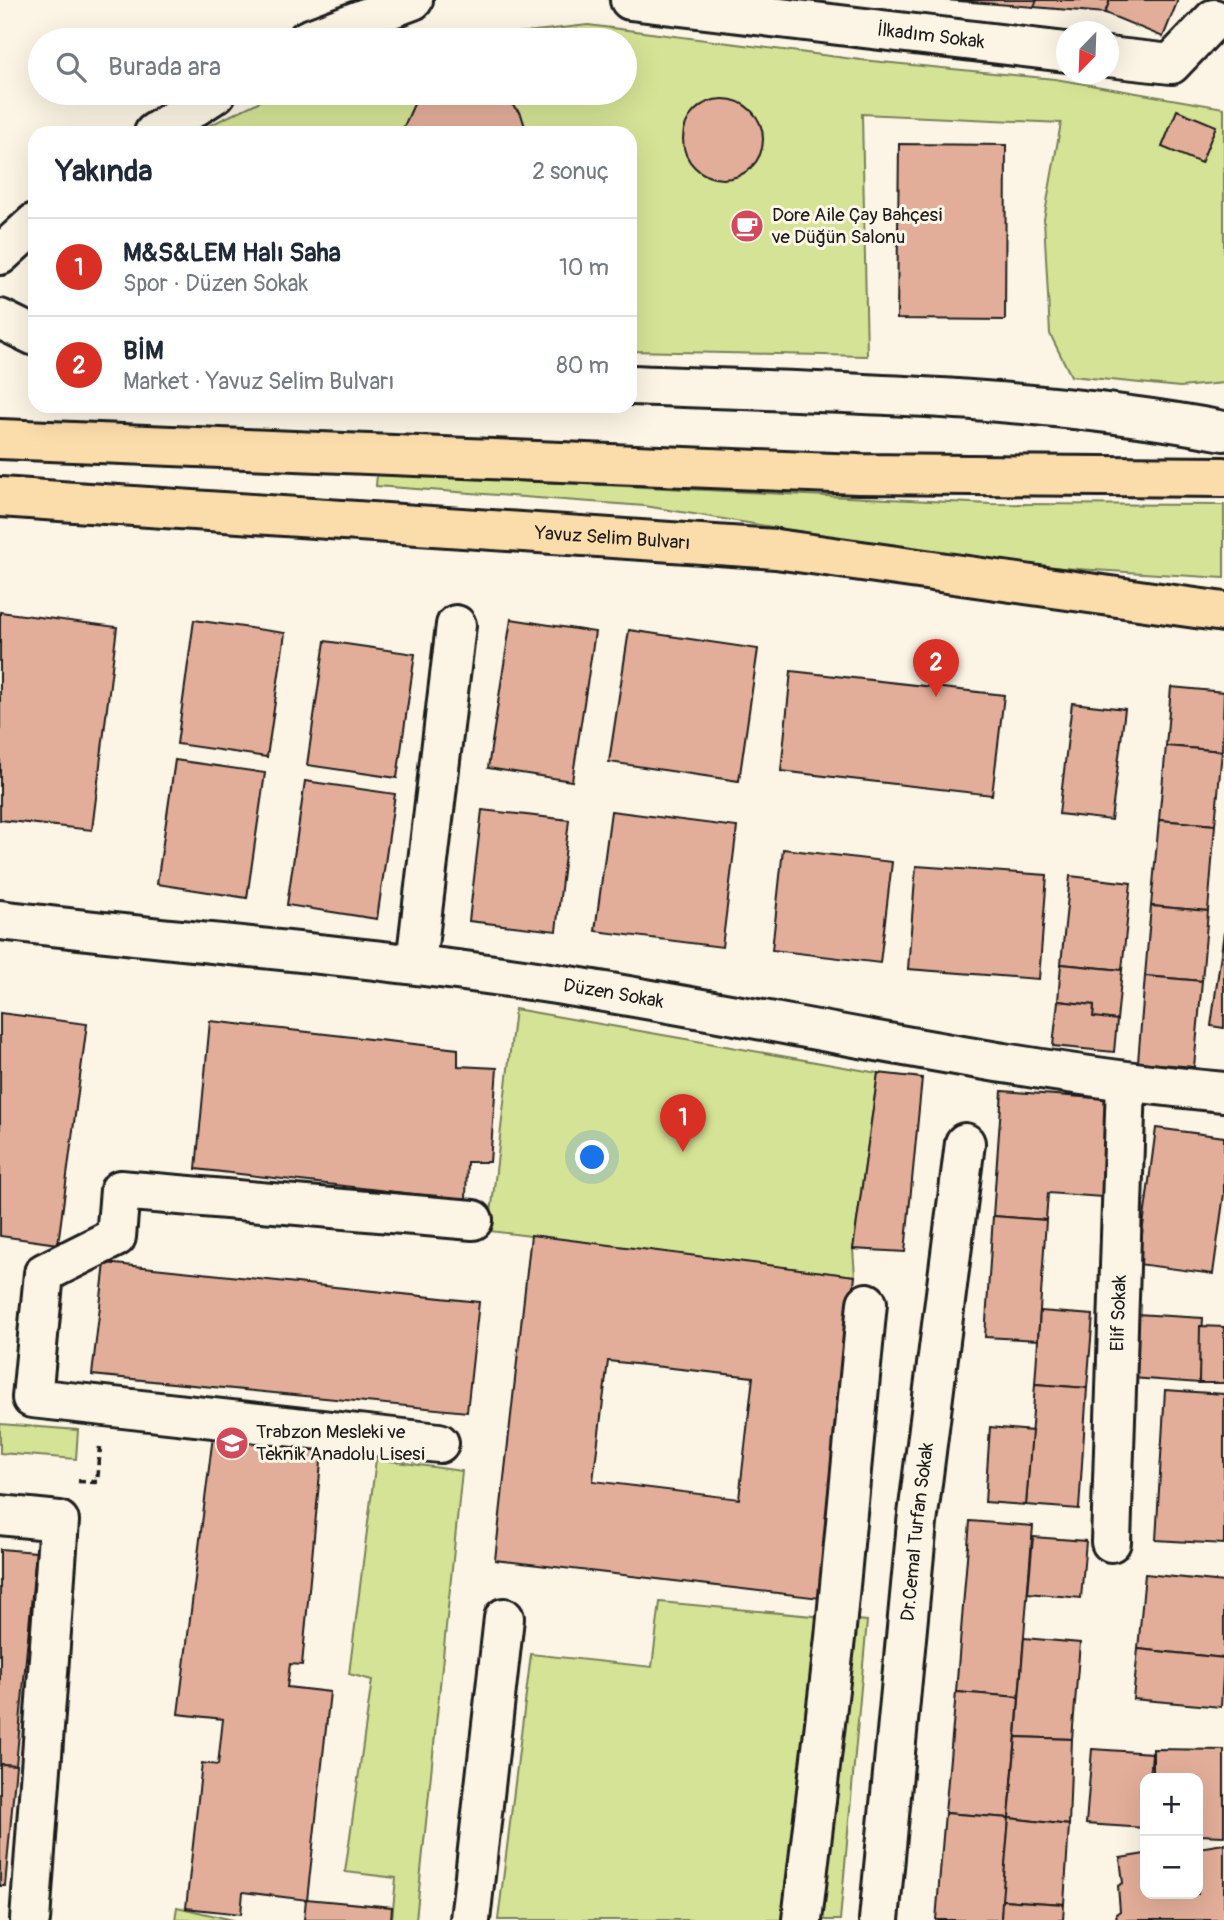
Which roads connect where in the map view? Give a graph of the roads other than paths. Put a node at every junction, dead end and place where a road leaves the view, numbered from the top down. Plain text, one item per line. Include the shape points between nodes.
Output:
1 (413, 0) edge
2 (630, 0) edge
3 (1213, 13) edge
4 (339, 28) edge
5 (1056, 51) edge
6 (1119, 58) edge
7 (197, 105) edge
8 (165, 126) edge
9 (28, 229) edge
10 (0, 255) edge
11 (0, 319) edge
12 (28, 333) edge
13 (637, 385) edge
14 (1224, 431) edge
15 (0, 439) edge
16 (1224, 477) edge
17 (0, 497) edge
18 (1224, 612) edge
19 (456, 625) dead end
20 (0, 920) edge
21 (416, 963) junction
22 (1126, 1083) junction
23 (1224, 1092) edge
24 (965, 1143) dead end
25 (472, 1220) dead end
26 (867, 1303) dead end
27 (439, 1443) dead end
28 (0, 1515) edge
29 (1111, 1542) dead end
30 (504, 1618) dead end
31 (30, 1920) edge
32 (470, 1920) edge
33 (802, 1920) edge
34 (879, 1920) edge

1 - 4 street
2 - 5 street, İlkadım Sokak
3 - 6 street via 1171,64
7 - 8 street
9 - 10 street
11 - 12 street
13 - 14 street via 980,399
15 - 16 main road via 859,474
17 - 18 main road, Yavuz Selim Bulvarı via 776,549
19 - 21 street
20 - 21 street, Düzen Sokak
21 - 22 street, Düzen Sokak
22 - 23 street, Düzen Sokak
22 - 29 street, Elif Sokak
24 - 34 street, Dr.Cemal Turfan Sokak via 917,1523
25 - 27 street via 120,1190 116,1237 44,1273 32,1398
26 - 33 street
28 - 31 street via 58,1521
30 - 32 street

